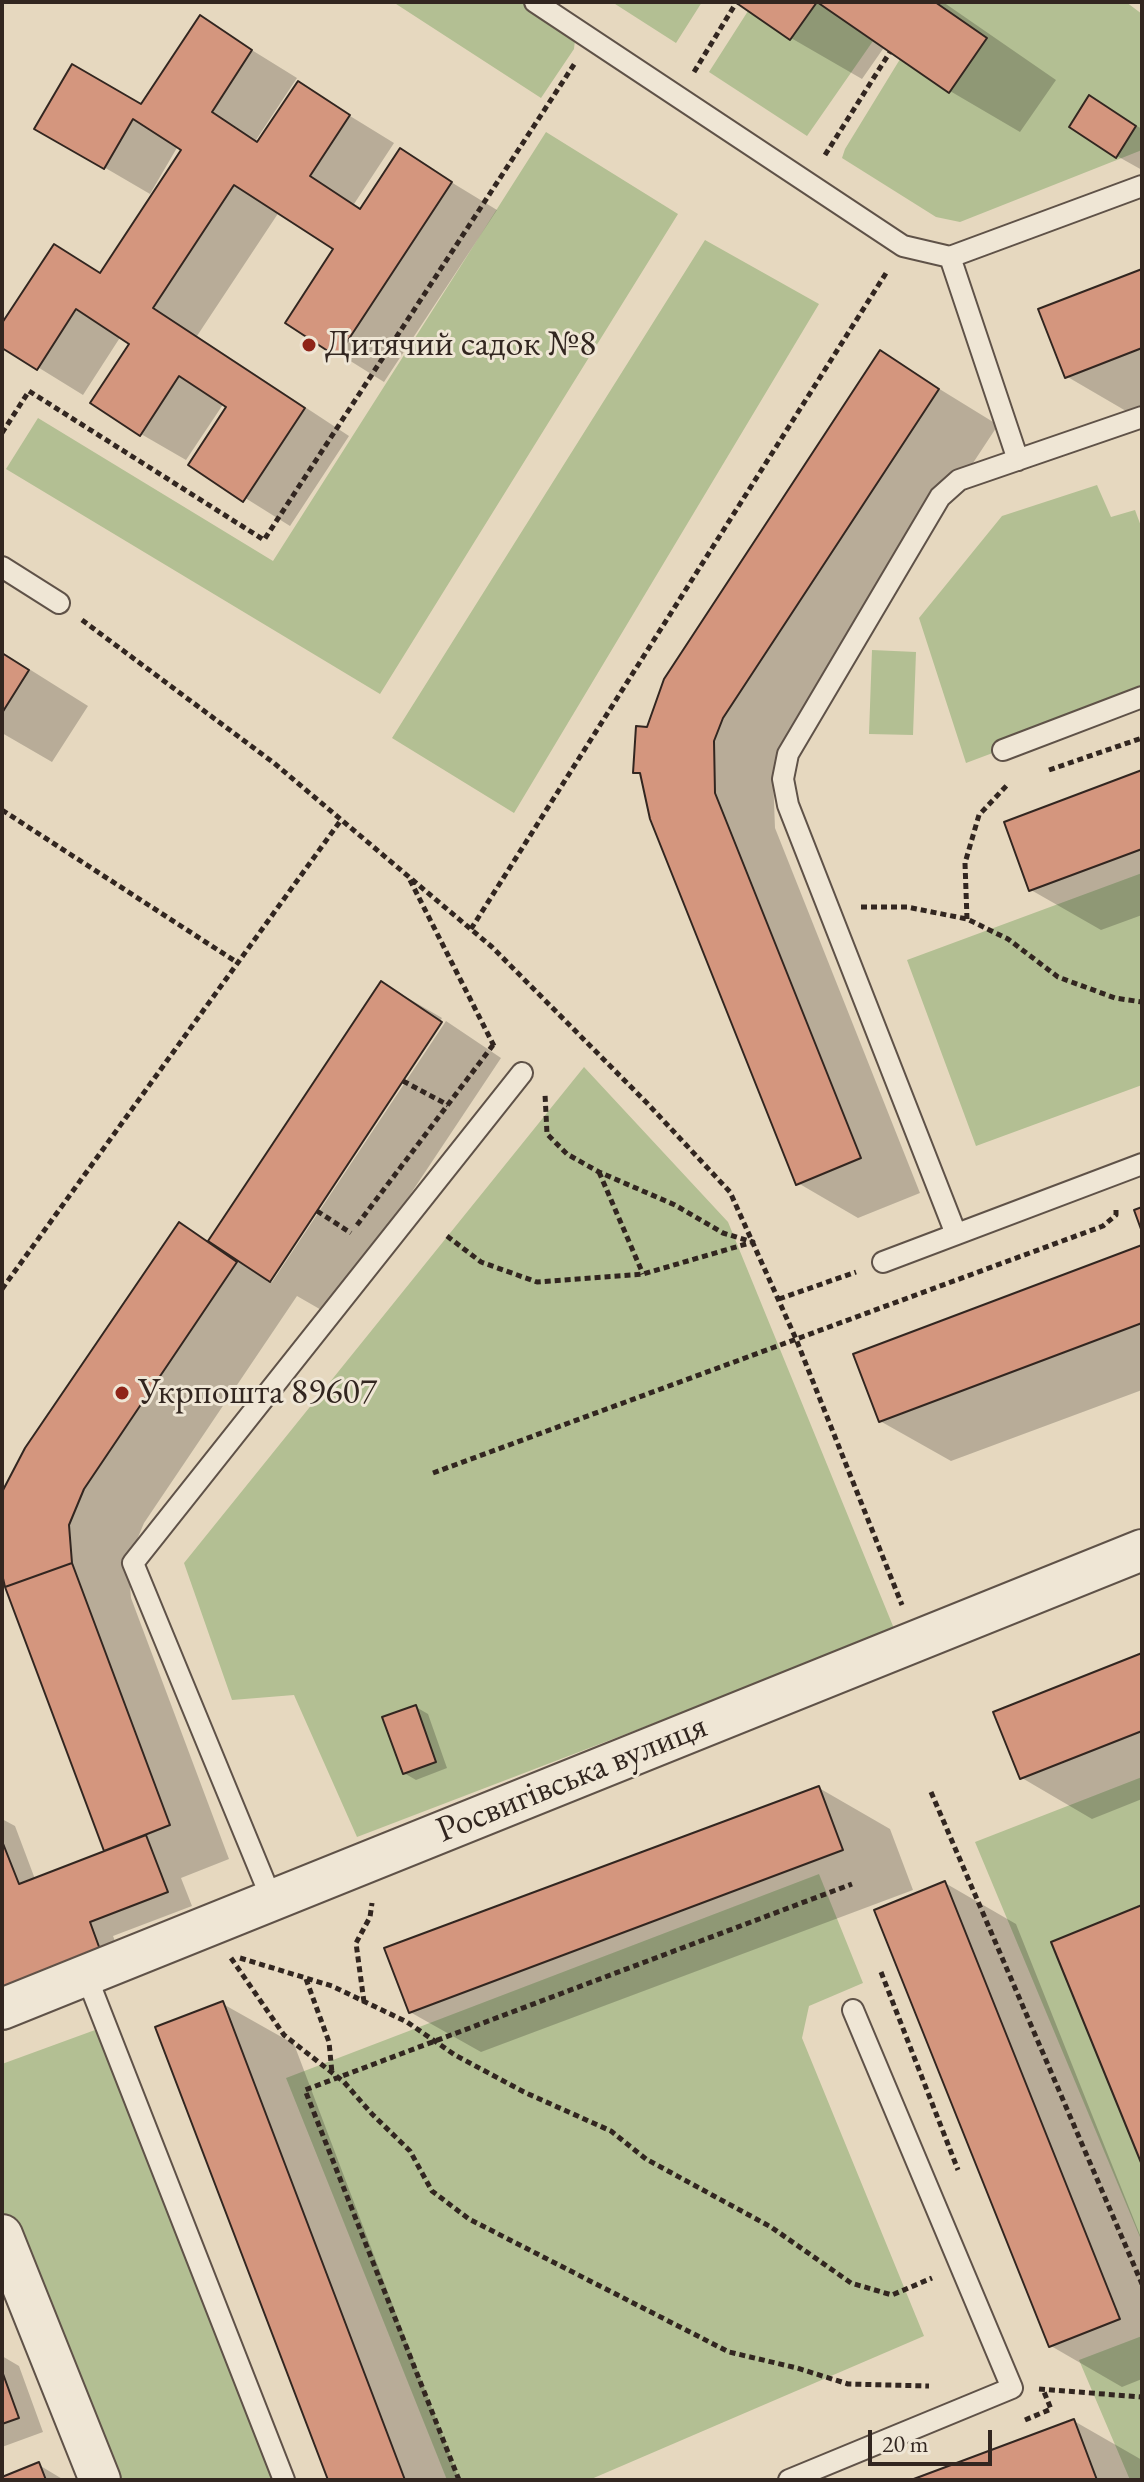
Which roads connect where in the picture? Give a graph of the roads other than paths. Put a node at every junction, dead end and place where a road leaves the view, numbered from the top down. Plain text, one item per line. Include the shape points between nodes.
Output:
1 (535, 2) edge
2 (1142, 186) edge
3 (950, 257) junction
4 (1142, 417) edge
5 (1018, 460) junction
6 (2, 567) edge
7 (59, 603) road end
8 (1142, 697) edge
9 (1003, 750) dead end
10 (522, 1073) road end
11 (1142, 1164) edge
12 (956, 1234) junction
13 (883, 1262) road end
14 (1142, 1550) edge
15 (259, 1905) junction
16 (86, 1975) junction
17 (2, 2009) edge
18 (853, 2010) dead end
19 (2, 2235) edge
20 (100, 2480) edge
21 (284, 2480) edge
22 (789, 2480) edge

1 - 3 lane via 903,246
2 - 3 lane
3 - 5 lane
4 - 5 lane
5 - 12 lane via 959,480 940,497 788,754 783,779 788,805
6 - 7 lane
8 - 9 lane
10 - 15 lane via 133,1563
11 - 12 lane
12 - 13 lane
14 - 15 street, Росвигівська вулиця
15 - 16 street, Росвигівська вулиця
16 - 17 street, Росвигівська вулиця
16 - 21 lane
18 - 22 lane via 1012,2388
19 - 20 street

